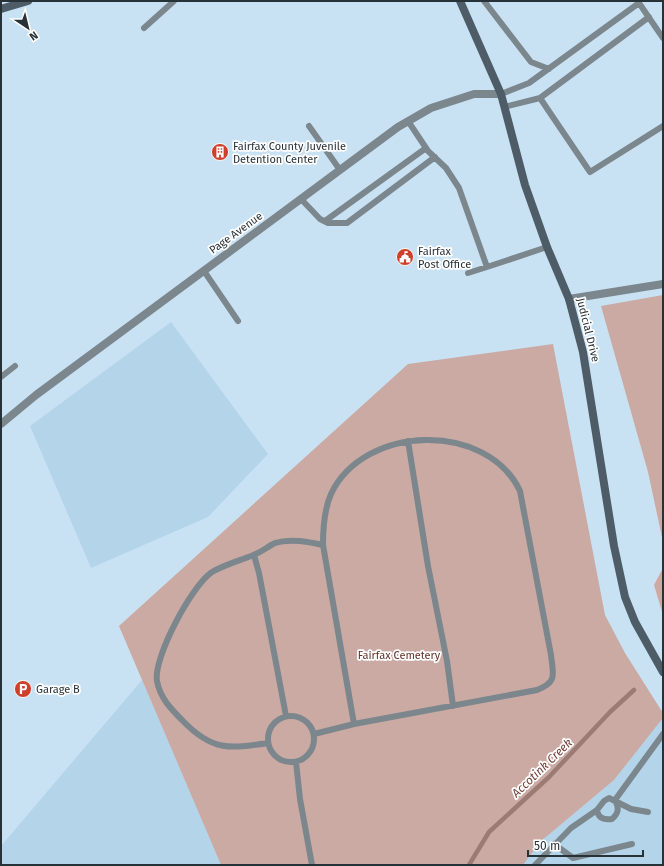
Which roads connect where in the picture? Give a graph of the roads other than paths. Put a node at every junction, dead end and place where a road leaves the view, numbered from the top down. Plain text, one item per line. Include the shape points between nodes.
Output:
1 (28, 1) edge
2 (174, 1) edge
3 (460, 1) edge
4 (484, 1) edge
5 (1, 9) edge
6 (649, 17) junction
7 (144, 28) dead end
8 (663, 38) edge
9 (548, 69) junction
10 (501, 94) junction
11 (540, 98) junction
12 (504, 107) junction
13 (408, 121) junction
14 (309, 126) dead end
15 (663, 126) edge
16 (426, 148) junction
17 (435, 157) junction
18 (340, 170) junction
19 (301, 199) junction
20 (325, 221) junction
21 (547, 247) junction
22 (487, 267) junction
23 (204, 271) junction
24 (468, 273) dead end
25 (663, 284) edge
26 (569, 298) junction
27 (238, 321) dead end
28 (15, 366) dead end
29 (1, 378) edge
30 (1, 424) edge
31 (408, 441) junction
32 (323, 545) junction
33 (254, 555) junction
34 (663, 672) edge
35 (453, 706) junction
36 (286, 716) junction
37 (354, 724) junction
38 (314, 734) junction
39 (663, 734) edge
40 (661, 741) edge
41 (268, 743) junction
42 (663, 748) edge
43 (296, 762) junction
44 (615, 800) junction
45 (597, 810) junction
46 (648, 812) dead end
47 (554, 844) junction
48 (632, 844) dead end
49 (312, 865) edge
50 (535, 865) edge

1 - 5 street
2 - 7 lane
3 - 10 street, Judicial Drive
4 - 9 lane via 531,62
6 - 8 lane
6 - 9 lane via 639,3
6 - 11 lane
9 - 10 lane via 529,83
10 - 12 street, Judicial Drive
10 - 13 street, Page Avenue via 474,94 431,108
11 - 12 lane
11 - 15 lane via 590,172
12 - 21 street, Judicial Drive via 525,185
13 - 16 lane
13 - 18 street, Page Avenue
14 - 18 lane
16 - 17 lane
16 - 20 lane
17 - 20 lane via 347,223
17 - 22 lane via 459,188
18 - 19 street, Page Avenue
19 - 20 lane
19 - 23 street, Page Avenue
21 - 22 lane
21 - 26 street, Judicial Drive
22 - 24 lane
23 - 27 lane
23 - 30 street, Page Avenue via 36,394
25 - 26 street
26 - 34 street, Judicial Drive via 583,352 614,546 626,597 638,628
28 - 29 lane
31 - 32 lane via 376,450 349,470 336,485 327,505
31 - 35 lane
31 - 35 lane via 440,440 463,445 492,459 514,478 520,491 551,655 554,676 545,687
32 - 33 lane via 282,541
32 - 37 lane
33 - 36 lane
33 - 41 lane via 211,573 198,585 162,650 157,679 160,693 169,707 204,740 224,746
35 - 37 lane
36 - 38 lane via 307,721
36 - 41 lane via 270,729
37 - 38 lane
38 - 43 lane via 313,748 309,754
39 - 40 lane
40 - 42 lane
40 - 44 lane
41 - 43 lane via 275,756 281,760
43 - 49 lane
44 - 45 lane via 604,800
44 - 45 lane via 618,811 612,819 601,818
44 - 46 lane via 631,809
45 - 47 lane via 571,828
47 - 48 lane via 573,858
47 - 50 lane

